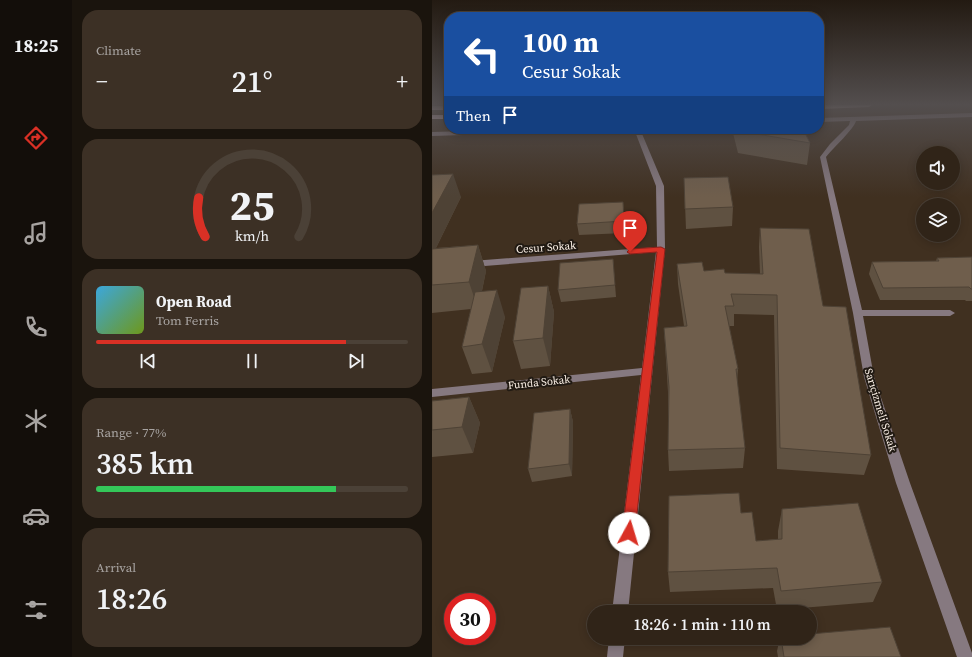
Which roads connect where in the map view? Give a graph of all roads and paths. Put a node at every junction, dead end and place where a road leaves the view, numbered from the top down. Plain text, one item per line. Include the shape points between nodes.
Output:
1 (640, 136) edge
2 (841, 136) edge
3 (661, 249) junction
4 (464, 265) edge
5 (858, 313) junction
6 (950, 313) dead end
7 (647, 371) junction
8 (432, 394) edge
9 (621, 605) edge
10 (616, 645) edge
11 (615, 657) edge
12 (965, 657) edge

1 - 3 street via 660,186
2 - 5 street, Sarıçizmeli Sokak via 823,157
3 - 4 street, Cesur Sokak
3 - 7 street
5 - 6 street
5 - 12 street, Sarıçizmeli Sokak via 869,377 903,483
7 - 8 street, Funda Sokak
7 - 9 street
10 - 11 street

